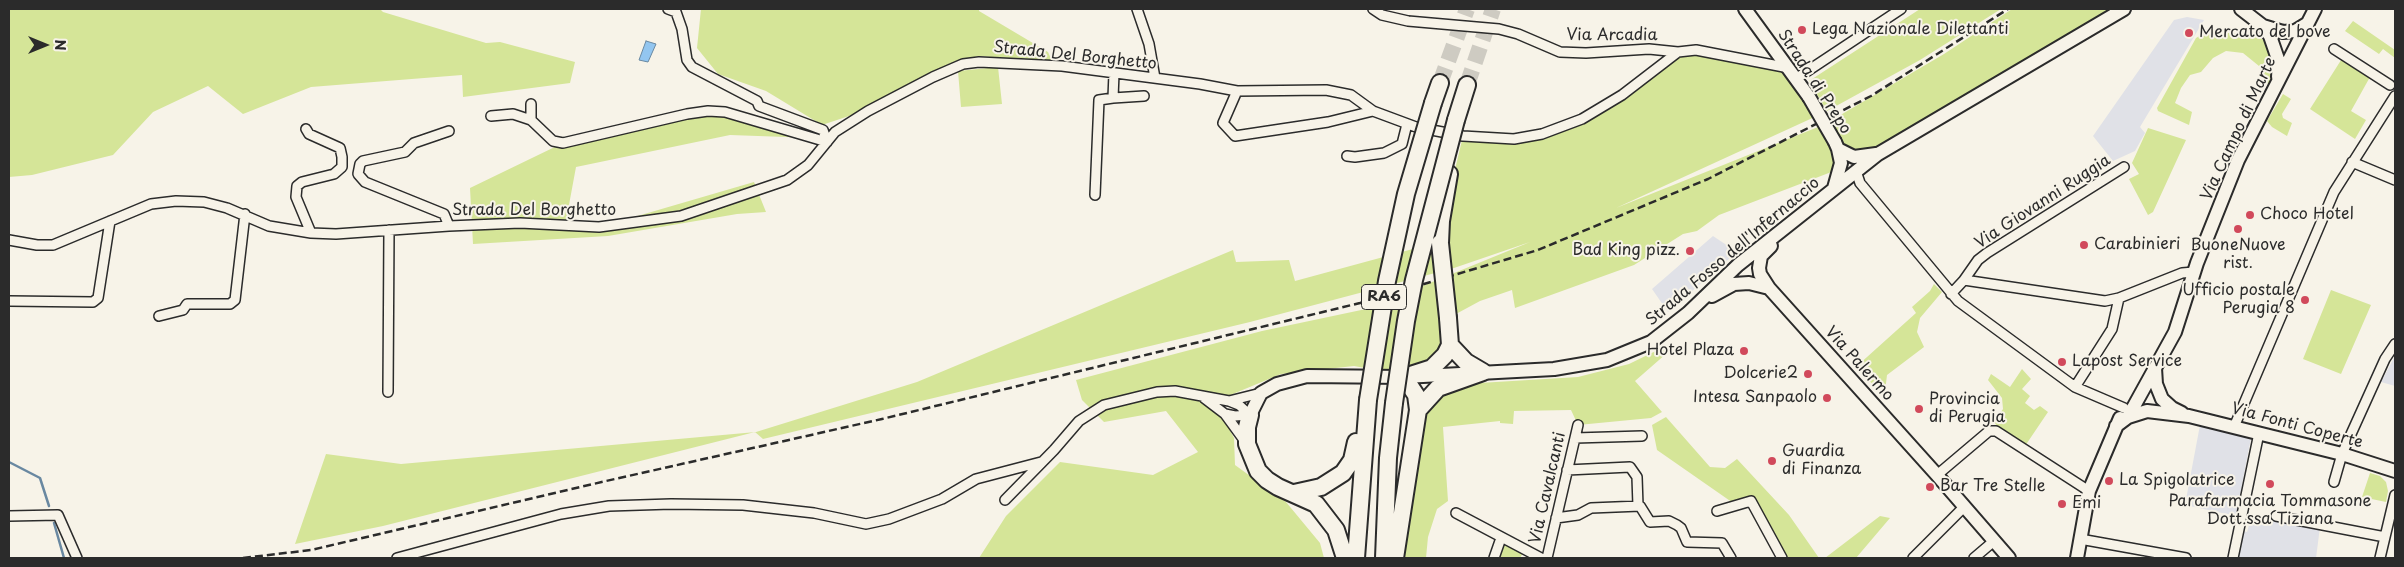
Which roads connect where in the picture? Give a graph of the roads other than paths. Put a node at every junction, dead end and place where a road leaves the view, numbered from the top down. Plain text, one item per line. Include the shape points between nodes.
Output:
1 (668, 9) edge
2 (1137, 9) edge
3 (1373, 9) edge
4 (1744, 9) edge
5 (1901, 9) edge
6 (2124, 9) edge
7 (2241, 9) edge
8 (2315, 9) edge
9 (2308, 23) junction
10 (2263, 26) junction
11 (2334, 49) dead end
12 (1678, 52) junction
13 (1114, 73) junction
14 (1793, 73) junction
15 (1155, 78) junction
16 (2278, 82) junction
17 (1440, 83) tunnel mouth
18 (1467, 85) tunnel mouth
19 (2390, 86) dead end
20 (1237, 91) junction
21 (1144, 96) dead end
22 (2395, 96) edge
23 (1113, 98) junction
24 (530, 104) dead end
25 (1374, 111) junction
26 (1458, 114) junction
27 (490, 116) dead end
28 (531, 120) junction
29 (1407, 124) junction
30 (306, 129) dead end
31 (449, 131) dead end
32 (827, 142) junction
33 (1837, 145) junction
34 (1878, 154) junction
35 (1347, 156) dead end
36 (2352, 162) junction
37 (2124, 167) dead end
38 (1856, 171) junction
39 (2395, 180) edge
40 (1834, 188) junction
41 (1095, 195) dead end
42 (245, 214) junction
43 (110, 221) junction
44 (449, 226) junction
45 (389, 230) junction
46 (1778, 232) junction
47 (311, 233) junction
48 (9, 240) edge
49 (2194, 272) junction
50 (1964, 280) junction
51 (1769, 288) junction
52 (1951, 294) junction
53 (2186, 294) junction
54 (2119, 298) junction
55 (9, 301) edge
56 (1688, 313) junction
57 (159, 316) dead end
58 (2395, 344) edge
59 (1450, 346) junction
60 (2155, 368) junction
61 (1483, 372) junction
62 (1404, 377) junction
63 (2075, 387) junction
64 (388, 392) dead end
65 (1261, 394) junction
66 (1204, 398) junction
67 (1364, 400) junction
68 (1229, 401) junction
69 (1418, 410) junction
70 (2126, 412) junction
71 (1225, 414) junction
72 (1250, 415) junction
73 (2189, 416) junction
74 (1578, 425) dead end
75 (2234, 426) junction
76 (2259, 433) junction
77 (1642, 436) dead end
78 (1575, 438) junction
79 (1247, 444) junction
80 (2342, 454) junction
81 (1041, 462) junction
82 (1567, 470) junction
83 (2395, 471) edge
84 (1937, 475) junction
85 (2334, 482) dead end
86 (2089, 491) junction
87 (1294, 493) junction
88 (2395, 495) edge
89 (1005, 500) dead end
90 (1638, 506) junction
91 (1964, 507) junction
92 (1717, 511) dead end
93 (1456, 513) dead end
94 (9, 516) edge
95 (2276, 516) dead end
96 (1556, 518) junction
97 (2389, 532) edge
98 (1501, 538) junction
99 (2080, 539) junction
100 (1994, 541) junction
101 (2076, 557) edge
102 (77, 558) edge
103 (397, 558) edge
104 (1345, 558) edge
105 (1356, 558) edge
106 (1384, 558) edge
107 (1395, 558) edge
108 (1494, 558) edge
109 (1541, 558) edge
110 (1547, 558) edge
111 (1731, 558) edge
112 (1782, 558) edge
113 (1913, 558) edge
114 (1974, 558) edge
115 (2008, 558) edge
116 (2186, 558) edge
117 (2233, 558) edge
118 (2380, 558) edge

1 - 32 street via 676,12 687,60 692,67 757,101 759,106 823,130
2 - 15 street via 1149,44
3 - 12 street, Via Arcadia via 1382,15 1408,21 1499,29 1560,52 1649,49
4 - 14 main road, Strada di Prepo
5 - 14 street
6 - 34 main road, Strada Fosso dell'Infernaccio
7 - 10 main road
8 - 9 main road, Via Campo di Marte
9 - 10 main road via 2295,31 2283,32
9 - 16 main road, Via Campo di Marte
10 - 16 main road via 2276,50
11 - 19 street
12 - 14 street via 1696,50
12 - 29 street, Strada Del Borghetto via 1622,95 1582,119 1542,134 1514,139 1463,136
13 - 15 street, Strada Del Borghetto
13 - 23 street
13 - 32 street, Strada Del Borghetto via 1034,65 963,64 868,111 835,132
14 - 33 main road, Strada di Prepo, bridge
15 - 20 street, Strada Del Borghetto
16 - 49 main road, Via Campo di Marte via 2238,160
17 - 67 highway, RA6, bridge via 1406,194
18 - 26 highway, RA6
20 - 25 street, Strada Del Borghetto via 1326,90 1351,95
20 - 25 street via 1223,122 1235,136 1328,122
21 - 23 street
22 - 36 street
23 - 41 street via 1099,100
24 - 28 street
25 - 29 street, Strada Del Borghetto
26 - 59 highway, bridge via 1440,243
26 - 106 highway, RA6, bridge via 1406,321 1387,476
27 - 28 street via 513,114
28 - 32 street via 553,141 564,143 687,114 726,112
29 - 35 street via 1402,144 1384,153 1355,158
30 - 47 street via 309,134 340,148 342,157 342,167 334,174 302,182 298,186 296,197
31 - 44 street via 414,143 405,152 363,162 358,174 365,182 444,214
32 - 44 street, Strada Del Borghetto via 808,165 787,180 681,216 599,227 520,223
33 - 34 main road, Strada di Prepo via 1854,157
33 - 40 main road, Strada di Prepo via 1840,172
34 - 38 main road, Strada Fosso dell'Infernaccio
36 - 39 street
36 - 75 street via 2334,192
37 - 50 street, Via Giovanni Ruggia via 1987,253
38 - 40 main road, Strada Fosso dell'Infernaccio
38 - 52 street via 1860,183
40 - 46 main road, Strada Fosso dell'Infernaccio
42 - 43 street, Strada Del Borghetto via 204,202 176,201 151,204
42 - 47 street, Strada Del Borghetto via 269,226
42 - 57 street via 235,300 230,304 187,304 183,310
43 - 48 street, Strada Del Borghetto via 53,245
43 - 55 street via 98,298 93,302
44 - 45 street, Strada Del Borghetto
45 - 47 street, Strada Del Borghetto
45 - 64 street
46 - 51 main road, Via Palermo via 1759,262 1760,274
46 - 56 main road, Strada Fosso dell'Infernaccio
49 - 53 main road, Via Campo di Marte
49 - 54 street via 2182,273
50 - 52 street, Via Giovanni Ruggia
50 - 54 street via 2094,300
51 - 56 main road via 1749,283 1734,284
51 - 84 main road, Via Palermo
52 - 63 street
53 - 60 main road, Via Campo di Marte via 2175,332
53 - 70 main road, Via Campo di Marte
54 - 63 street via 2112,329
56 - 61 main road, Strada Fosso dell'Infernaccio via 1651,342 1607,360 1554,369
58 - 80 street
59 - 61 highway via 1466,362
59 - 62 highway via 1432,368
60 - 70 main road, Via Campo di Marte
60 - 73 main road, Via Fonti Coperte via 2156,384 2162,399
61 - 62 main road, Strada Fosso dell'Infernaccio
61 - 69 highway via 1438,388
62 - 65 main road, Strada Fosso dell'Infernaccio via 1307,376 1276,384
62 - 69 highway via 1416,395
63 - 70 street
65 - 68 street, Strada Fosso dell'Infernaccio
65 - 72 main road
66 - 68 street, Strada Fosso dell'Infernaccio
66 - 71 street, Strada Fosso dell'Infernaccio
66 - 81 street, Strada Fosso dell'Infernaccio via 1175,391 1157,392 1104,405 1078,421
67 - 87 highway via 1352,460 1343,473 1321,487
67 - 105 highway, RA6
68 - 72 street, Strada Fosso dell'Infernaccio
69 - 107 highway
70 - 73 main road, Via Fonti Coperte
70 - 86 main road, Via Campo di Marte via 2116,426
71 - 72 street
71 - 79 street, Strada Fosso dell'Infernaccio
72 - 79 highway
73 - 75 main road, Via Fonti Coperte
74 - 78 street, Via Cavalcanti
75 - 76 main road, Via Fonti Coperte
76 - 80 main road, Via Fonti Coperte
76 - 117 street
77 - 78 street
78 - 82 street, Via Cavalcanti
79 - 87 highway via 1258,471 1267,480
80 - 83 main road, Via Fonti Coperte
80 - 85 street
81 - 89 street, Strada Fosso dell'Infernaccio
81 - 103 street via 976,479 942,499 866,524 814,513 743,505 609,506 561,514
82 - 90 street via 1630,467 1637,477
82 - 96 street, Via Cavalcanti
84 - 86 street via 1989,430 1996,430
84 - 91 main road, Via Palermo
86 - 99 main road, Via Campo di Marte
87 - 104 highway via 1316,504 1327,516 1336,530
88 - 97 street
90 - 96 street via 1591,508 1578,515
90 - 111 street via 1650,522 1668,521 1681,528 1687,542 1722,543
91 - 100 main road, Via Palermo
91 - 113 street
92 - 112 street via 1751,502
93 - 98 street
94 - 102 street via 58,515
95 - 97 street
96 - 110 street, Via Cavalcanti
97 - 118 street
98 - 108 street
98 - 109 street
99 - 101 main road, Via Campo di Marte
99 - 116 street
100 - 114 street
100 - 115 main road, Via Palermo

